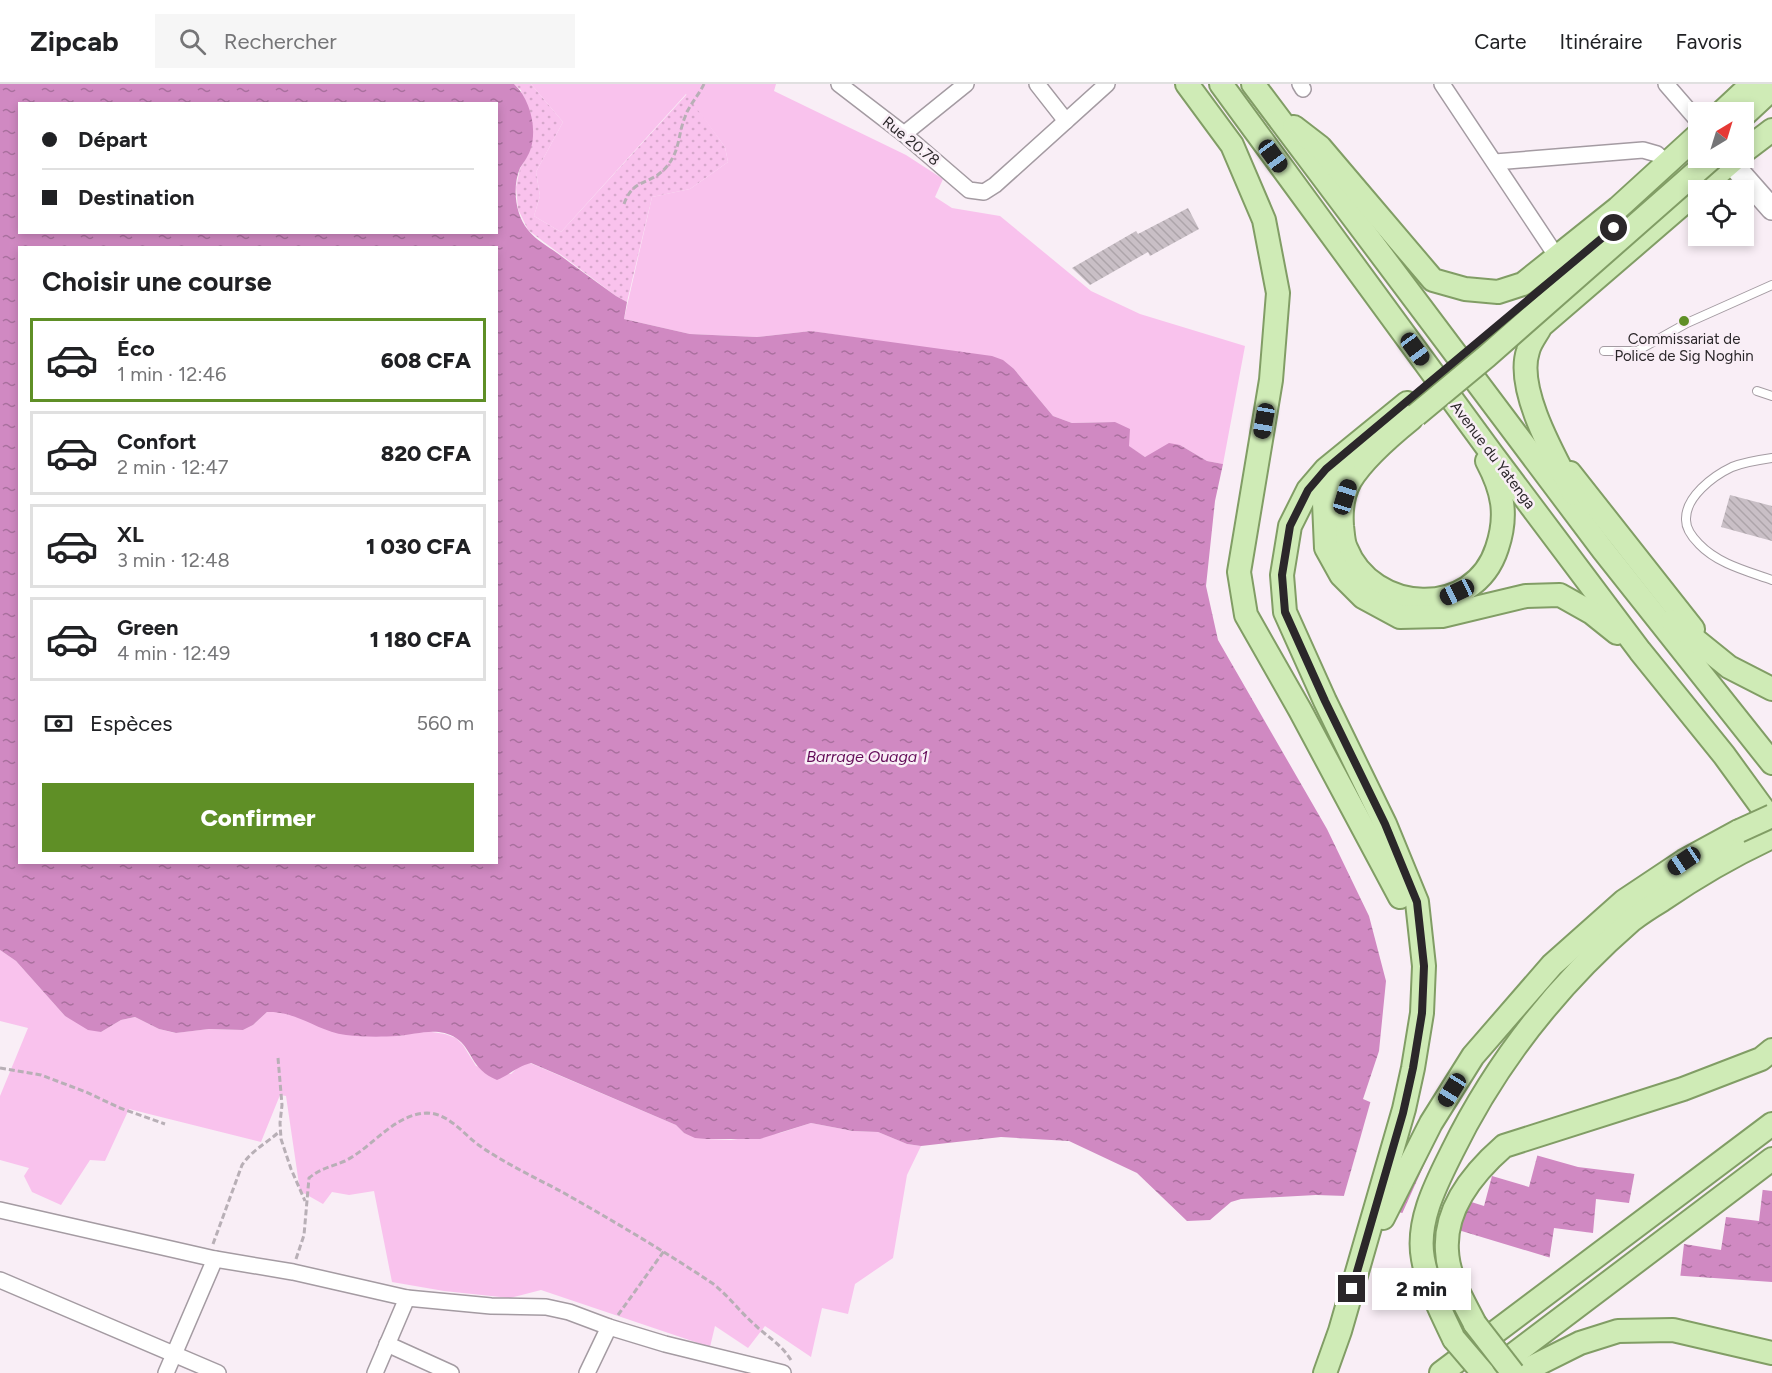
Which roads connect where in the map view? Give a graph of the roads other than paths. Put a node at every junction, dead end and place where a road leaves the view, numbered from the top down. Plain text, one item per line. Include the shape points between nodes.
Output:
1 (839, 84) edge
2 (966, 84) edge
3 (1037, 84) edge
4 (1107, 84) edge
5 (1187, 84) edge
6 (1221, 84) edge
7 (1252, 84) edge
8 (1442, 84) edge
9 (1666, 84) edge
10 (1752, 84) edge
11 (1772, 89) edge
12 (1733, 102) edge
13 (1772, 104) edge
14 (1754, 106) edge
15 (1269, 107) junction
16 (1688, 109) edge
17 (1754, 120) edge
18 (1066, 121) junction
19 (1772, 130) edge
20 (904, 134) junction
21 (1754, 142) edge
22 (1688, 144) edge
23 (1495, 162) junction
24 (1666, 163) junction
25 (1688, 165) edge
26 (1717, 168) edge
27 (1718, 168) edge
28 (1739, 168) edge
29 (1772, 209) edge
30 (1557, 257) junction
31 (1772, 285) edge
32 (1604, 351) dead end
33 (1757, 391) dead end
34 (1772, 396) edge
35 (1457, 407) junction
36 (1411, 409) junction
37 (1364, 437) junction
38 (1550, 447) junction
39 (1772, 458) edge
40 (1603, 550) junction
41 (1772, 580) edge
42 (1640, 651) junction
43 (1729, 667) junction
44 (1772, 689) edge
45 (1772, 763) edge
46 (1755, 798) junction
47 (1772, 818) edge
48 (1772, 831) edge
49 (1772, 837) edge
50 (1744, 839) junction
51 (1424, 966) junction
52 (1772, 1050) edge
53 (1772, 1124) edge
54 (1772, 1160) edge
55 (1382, 1208) junction
56 (0, 1210) edge
57 (215, 1259) junction
58 (0, 1280) edge
59 (407, 1298) junction
60 (609, 1327) junction
61 (387, 1344) junction
62 (175, 1353) junction
63 (1772, 1353) edge
64 (788, 1367) edge
65 (166, 1373) edge
66 (218, 1373) edge
67 (375, 1373) edge
68 (451, 1373) edge
69 (587, 1373) edge
70 (1324, 1373) edge
71 (1441, 1373) edge
72 (1483, 1373) edge
73 (1489, 1373) edge
74 (1513, 1373) edge
75 (1520, 1373) edge

1 - 20 street, Rue 20.78
2 - 20 street
3 - 18 street
4 - 18 street
5 - 51 main road via 1232,145 1264,220 1278,293 1271,380 1239,572 1246,615 1405,906
6 - 35 main road, Avenue du Yatenga
7 - 15 main road, Avenue du Yatenga
8 - 23 street
9 - 16 street
10 - 12 main road
11 - 14 main road
13 - 17 main road
15 - 30 main road via 1320,147 1434,280 1464,289 1498,292 1523,284
15 - 40 main road, Avenue du Yatenga
18 - 20 street, Rue 20.78 via 984,192 969,190
19 - 21 main road
22 - 24 main road
23 - 24 street via 1643,150 1658,154
23 - 30 street
24 - 30 main road
25 - 36 main road
26 - 36 main road, bridge via 1487,356
27 - 38 main road via 1541,326 1528,350 1525,373 1532,405
28 - 29 street
31 - 32 lane via 1636,351
33 - 34 lane
35 - 36 main road via 1495,477 1505,513 1494,560 1474,585 1441,600 1407,600 1378,586 1357,568 1345,547 1341,512 1350,482
35 - 42 main road, Avenue du Yatenga
36 - 37 main road
37 - 42 main road via 1337,474 1324,503 1326,548 1341,575 1363,597 1400,617 1442,616 1526,596 1560,595 1592,613
37 - 51 main road via 1308,490 1290,526 1282,575 1285,612 1385,824 1417,902
38 - 40 main road
38 - 43 main road via 1693,628
39 - 41 lane via 1749,461 1713,477 1699,490 1685,520 1698,543 1720,560
40 - 43 main road via 1677,626
40 - 45 main road, Avenue du Yatenga
42 - 46 main road, Avenue du Yatenga
43 - 44 main road
46 - 47 main road, Avenue du Yatenga
46 - 48 main road
47 - 50 main road, bridge
49 - 50 main road
50 - 55 main road via 1684,861 1624,901 1552,965 1473,1056
50 - 72 main road, bridge via 1633,919 1569,981 1515,1044 1463,1129 1423,1221 1422,1259 1454,1339
51 - 55 main road via 1422,1013 1413,1068
52 - 74 main road, bridge via 1761,1059 1683,1089 1504,1146 1471,1179 1453,1211 1447,1231 1447,1253 1458,1291 1475,1324
53 - 71 main road
54 - 73 main road
55 - 70 main road
56 - 57 street
57 - 59 street
57 - 62 street
58 - 62 street
59 - 60 street via 546,1307
59 - 61 street
60 - 64 street via 712,1357
60 - 69 street
61 - 67 street
61 - 68 street
62 - 65 street
62 - 66 street
63 - 75 main road via 1673,1330 1618,1331 1580,1343

